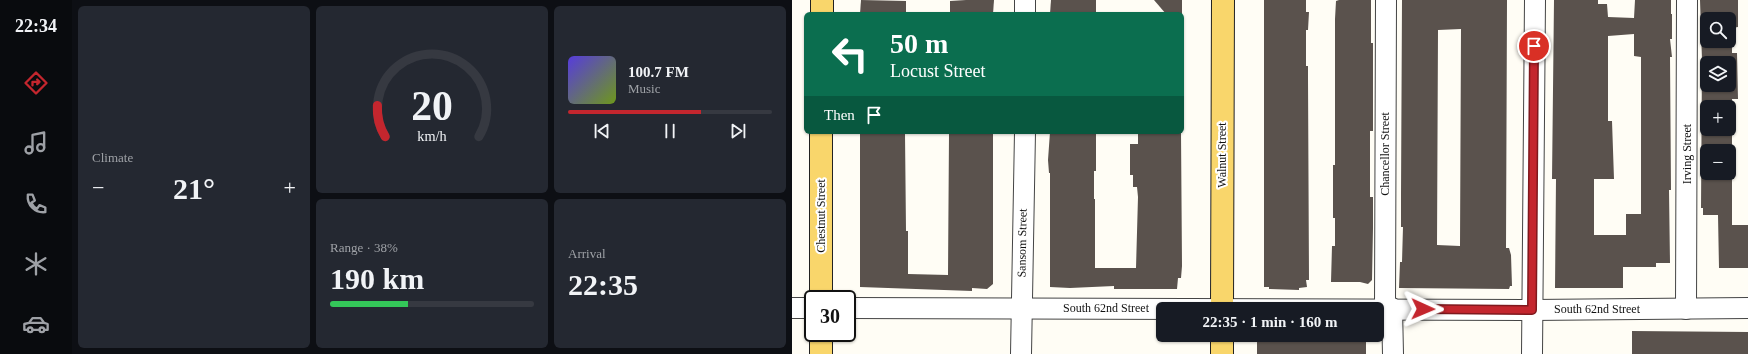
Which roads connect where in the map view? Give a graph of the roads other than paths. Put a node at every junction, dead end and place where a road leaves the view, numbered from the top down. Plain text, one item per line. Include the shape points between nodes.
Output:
1 (822, 0) edge
2 (1025, 0) edge
3 (1223, 0) edge
4 (1386, 0) edge
5 (1535, 0) edge
6 (1687, 0) edge
7 (822, 12) edge
8 (1025, 12) edge
9 (821, 134) edge
10 (1025, 134) edge
11 (821, 290) edge
12 (1222, 302) edge
13 (792, 308) edge
14 (804, 308) edge
15 (856, 308) edge
16 (1021, 308) junction
17 (1384, 308) edge
18 (1388, 308) junction
19 (1748, 308) edge
20 (1156, 309) edge
21 (1686, 309) junction
22 (1532, 310) junction
23 (821, 342) edge
24 (1222, 342) edge
25 (821, 354) edge
26 (1021, 354) edge
27 (1222, 354) edge
28 (1393, 354) edge
29 (1532, 354) edge

1 - 7 main road
2 - 8 street
3 - 12 main road, Walnut Street
4 - 18 street, Chancellor Street
5 - 22 street
6 - 21 street, Irving Street
9 - 11 main road, Chestnut Street
10 - 16 street, Sansom Street
13 - 14 street
15 - 16 street, South 62nd Street
16 - 20 street, South 62nd Street
16 - 26 street, Sansom Street
17 - 18 street, South 62nd Street
18 - 22 street, South 62nd Street
18 - 28 street, Chancellor Street
19 - 21 street, South 62nd Street
21 - 22 street, South 62nd Street
22 - 29 street
23 - 25 main road
24 - 27 main road

